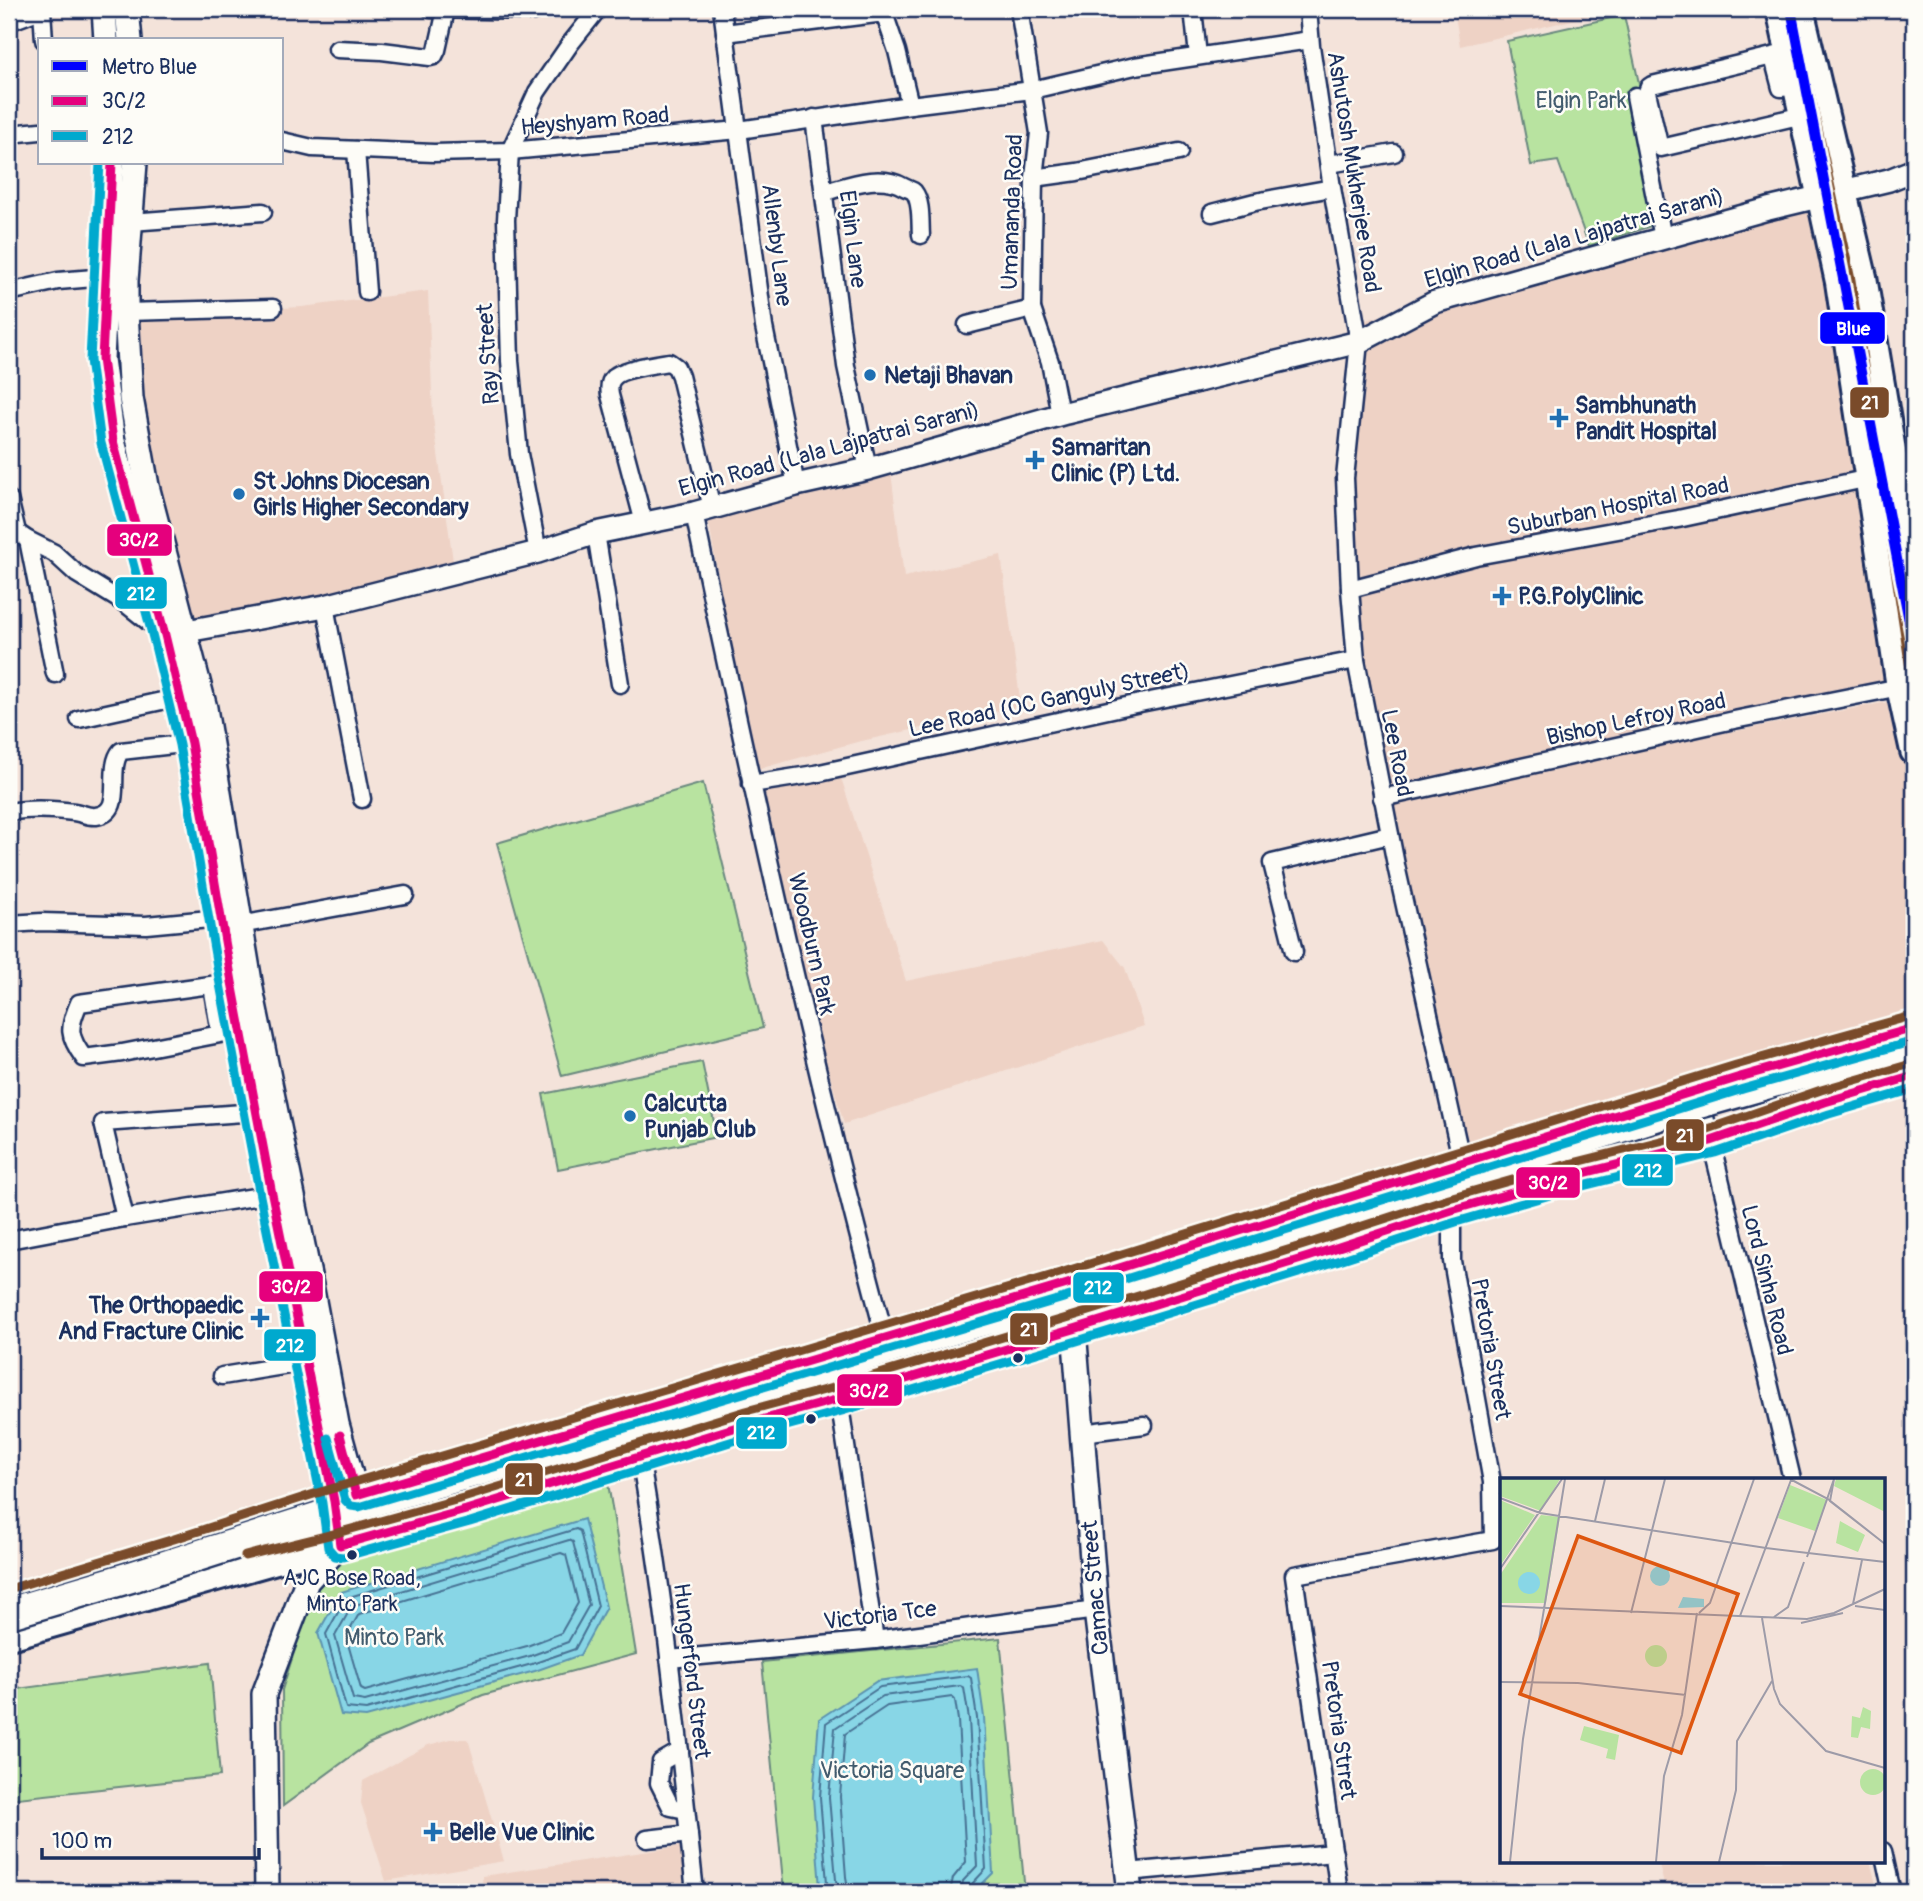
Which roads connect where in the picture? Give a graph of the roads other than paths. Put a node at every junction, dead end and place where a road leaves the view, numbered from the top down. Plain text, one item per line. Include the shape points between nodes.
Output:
1 (42, 9) edge
2 (104, 9) edge
3 (127, 9) edge
4 (438, 9) edge
5 (539, 9) edge
6 (598, 9) edge
7 (722, 9) edge
8 (1019, 9) edge
9 (1193, 9) edge
10 (1308, 9) edge
11 (1780, 9) edge
12 (1800, 9) edge
13 (9, 22) edge
14 (725, 33) junction
15 (44, 38) edge
16 (106, 38) edge
17 (130, 38) edge
18 (1310, 40) junction
19 (337, 49) dead end
20 (1198, 56) junction
21 (1782, 59) junction
22 (1032, 90) junction
23 (1635, 96) dead end
24 (911, 105) junction
25 (1794, 108) junction
26 (814, 118) junction
27 (739, 130) junction
28 (38, 131) edge
29 (9, 134) edge
30 (284, 141) edge
31 (356, 150) junction
32 (510, 151) junction
33 (1179, 152) dead end
34 (1394, 153) dead end
35 (112, 164) edge
36 (135, 164) edge
37 (1329, 164) junction
38 (1914, 170) edge
39 (1034, 178) junction
40 (1332, 188) junction
41 (825, 192) junction
42 (1832, 194) junction
43 (263, 212) dead end
44 (1212, 213) dead end
45 (131, 222) junction
46 (921, 235) dead end
47 (1663, 238) junction
48 (106, 277) junction
49 (9, 292) edge
50 (367, 292) dead end
51 (273, 308) dead end
52 (1032, 309) junction
53 (126, 312) junction
54 (967, 325) dead end
55 (1359, 342) junction
56 (1060, 414) junction
57 (868, 469) junction
58 (1897, 474) junction
59 (1867, 478) junction
60 (796, 485) junction
61 (9, 499) edge
62 (703, 510) junction
63 (643, 523) junction
64 (18, 533) edge
65 (596, 533) junction
66 (538, 552) junction
67 (1914, 582) edge
68 (1350, 589) junction
69 (325, 606) junction
70 (174, 633) junction
71 (1356, 660) junction
72 (55, 674) dead end
73 (620, 684) dead end
74 (1900, 687) junction
75 (180, 697) junction
76 (79, 719) dead end
77 (191, 743) junction
78 (1914, 751) edge
79 (751, 784) junction
80 (1382, 798) junction
81 (362, 799) dead end
82 (9, 812) edge
83 (1390, 835) junction
84 (405, 895) dead end
85 (230, 922) junction
86 (9, 924) edge
87 (1294, 952) dead end
88 (222, 984) junction
89 (1914, 1028) edge
90 (230, 1031) junction
91 (1914, 1042) edge
92 (1914, 1060) edge
93 (1914, 1076) edge
94 (1698, 1091) junction
95 (257, 1112) junction
96 (1712, 1141) junction
97 (1456, 1165) junction
98 (272, 1194) junction
99 (1452, 1210) junction
100 (125, 1218) junction
101 (9, 1240) edge
102 (1064, 1285) junction
103 (1074, 1329) junction
104 (885, 1338) junction
105 (307, 1362) junction
106 (222, 1376) dead end
107 (897, 1382) junction
108 (839, 1399) junction
109 (632, 1413) junction
110 (1144, 1425) dead end
111 (1082, 1433) junction
112 (640, 1457) junction
113 (1792, 1478) edge
114 (345, 1498) junction
115 (368, 1537) junction
116 (340, 1545) junction
117 (1294, 1575) joint
118 (9, 1602) edge
119 (1096, 1610) junction
120 (9, 1613) edge
121 (9, 1629) edge
122 (9, 1636) edge
123 (875, 1640) junction
124 (669, 1659) junction
125 (680, 1751) junction
126 (686, 1810) junction
127 (689, 1834) junction
128 (647, 1839) dead end
129 (1334, 1853) junction
130 (1884, 1856) edge
131 (1129, 1882) edge
132 (267, 1892) edge
133 (695, 1892) edge
134 (1339, 1892) edge
135 (1892, 1892) edge

1 - 13 street
1 - 15 street
2 - 16 main road
3 - 17 main road
4 - 5 street
4 - 19 street via 434,56
6 - 32 street via 537,92
7 - 14 street, Allenby Lane
8 - 22 street, Umananda Road
9 - 20 street
10 - 18 street, Ashutosh Mukherjee Road
11 - 21 main road
12 - 42 main road via 1820,100
14 - 24 street via 884,13
14 - 27 street, Allenby Lane
18 - 20 street, Heyshyam Road
18 - 37 street, Ashutosh Mukherjee Road
20 - 22 street, Heyshyam Road
21 - 25 main road
21 - 25 street via 1649,87 1659,144 1661,148
22 - 24 street, Heyshyam Road
22 - 39 street, Umananda Road via 1039,133
23 - 47 street
24 - 26 street, Heyshyam Road
25 - 42 main road
26 - 27 street, Heyshyam Road
26 - 41 street, Elgin Lane
27 - 32 street, Heyshyam Road
27 - 60 street, Allenby Lane via 764,327
28 - 29 street
30 - 31 street, Heyshyam Road
31 - 32 street, Heyshyam Road
31 - 50 street
32 - 66 street, Ray Street via 506,232 510,361 519,454
33 - 39 street
34 - 37 street
35 - 48 main road
36 - 45 main road
37 - 40 street, Ashutosh Mukherjee Road
38 - 42 street, Elgin Road (Lala Lajpatrai Sarani)
39 - 52 street, Umananda Road
40 - 44 street
40 - 55 street, Ashutosh Mukherjee Road
41 - 46 street via 860,183 896,182 914,192
41 - 57 street, Elgin Lane via 846,366
42 - 47 street, Elgin Road (Lala Lajpatrai Sarani)
42 - 58 main road via 1863,277
42 - 59 main road via 1839,282
43 - 45 street
45 - 53 main road
47 - 55 street, Elgin Road (Lala Lajpatrai Sarani) via 1435,302
48 - 49 street
48 - 70 main road via 102,359 113,441
51 - 53 street
52 - 54 street
52 - 56 street, Umananda Road via 1050,362
53 - 70 main road via 131,398
55 - 56 street, Elgin Road (Lala Lajpatrai Sarani)
55 - 68 street, Lee Road via 1345,478
56 - 57 street, Elgin Road (Lala Lajpatrai Sarani)
57 - 60 street, Elgin Road (Lala Lajpatrai Sarani)
58 - 59 street, Suburban Hospital Road
58 - 67 main road
59 - 68 street, Suburban Hospital Road via 1476,556
59 - 74 main road
60 - 62 street, Elgin Road (Lala Lajpatrai Sarani)
61 - 64 street
62 - 63 street, Elgin Road (Lala Lajpatrai Sarani)
62 - 63 street, Woodburn Park via 680,376 669,362 660,363 621,373 609,386
62 - 79 street, Woodburn Park
63 - 65 street, Elgin Road (Lala Lajpatrai Sarani)
64 - 70 street
64 - 72 street
65 - 66 street, Elgin Road (Lala Lajpatrai Sarani)
65 - 73 street
66 - 69 street, Elgin Road (Lala Lajpatrai Sarani)
68 - 71 street, Lee Road
69 - 70 street, Elgin Road (Lala Lajpatrai Sarani)
69 - 81 street
70 - 75 main road
70 - 85 main road via 205,708
71 - 79 street, Lee Road (OC Ganguly Street)
71 - 80 street, Lee Road
74 - 78 main road
74 - 80 street, Bishop Lefroy Road
75 - 76 street
75 - 77 main road
77 - 82 street via 121,751 113,768 113,801 104,813
77 - 85 main road
79 - 104 street, Woodburn Park
80 - 83 street, Lee Road
83 - 87 street via 1272,863
83 - 97 street, Lee Road via 1458,1145
84 - 85 street
85 - 86 street
85 - 88 main road
85 - 114 main road via 252,994 312,1290 337,1424
88 - 90 main road
88 - 90 street via 79,1003 70,1022 72,1041 84,1058
89 - 94 main road
90 - 95 main road
91 - 120 highway, bridge via 1681,1108 1260,1241 367,1502
92 - 121 highway via 1555,1165 1042,1325 617,1451 474,1488
93 - 96 main road
94 - 96 street, Lord Sinha Road
94 - 97 main road
95 - 98 main road
95 - 100 street via 103,1123
96 - 99 main road
96 - 113 street, Lord Sinha Road
97 - 99 street, Pretoria Street
97 - 102 main road
98 - 100 street
98 - 105 main road
99 - 103 main road
99 - 117 street, Pretoria Street via 1452,1261 1492,1482 1493,1540
100 - 101 street
102 - 103 main road, Camac Street
102 - 104 main road
103 - 107 main road
103 - 111 main road, Camac Street
104 - 107 street, Woodburn Park
104 - 109 main road
105 - 106 street
105 - 114 main road
107 - 108 main road
108 - 112 main road
108 - 123 street
109 - 112 street, Hungerford Street
109 - 114 main road
110 - 111 street
111 - 119 main road, Camac Street
112 - 115 main road
112 - 124 street, Hungerford Street
114 - 115 main road
114 - 116 main road
114 - 118 main road
115 - 116 main road
116 - 122 main road
116 - 132 main road via 307,1581 264,1694
117 - 129 street, Pretoria Strret
119 - 123 street, Victoria Tce
119 - 131 main road, Camac Street
123 - 124 street, Victoria Tce
124 - 125 street, Hungerford Street
125 - 126 street, Hungerford Street
125 - 126 street via 662,1762 659,1783 671,1807
126 - 127 street, Hungerford Street
127 - 128 street
127 - 133 street, Hungerford Street
129 - 131 street
129 - 134 street, Pretoria Strret
130 - 135 street

